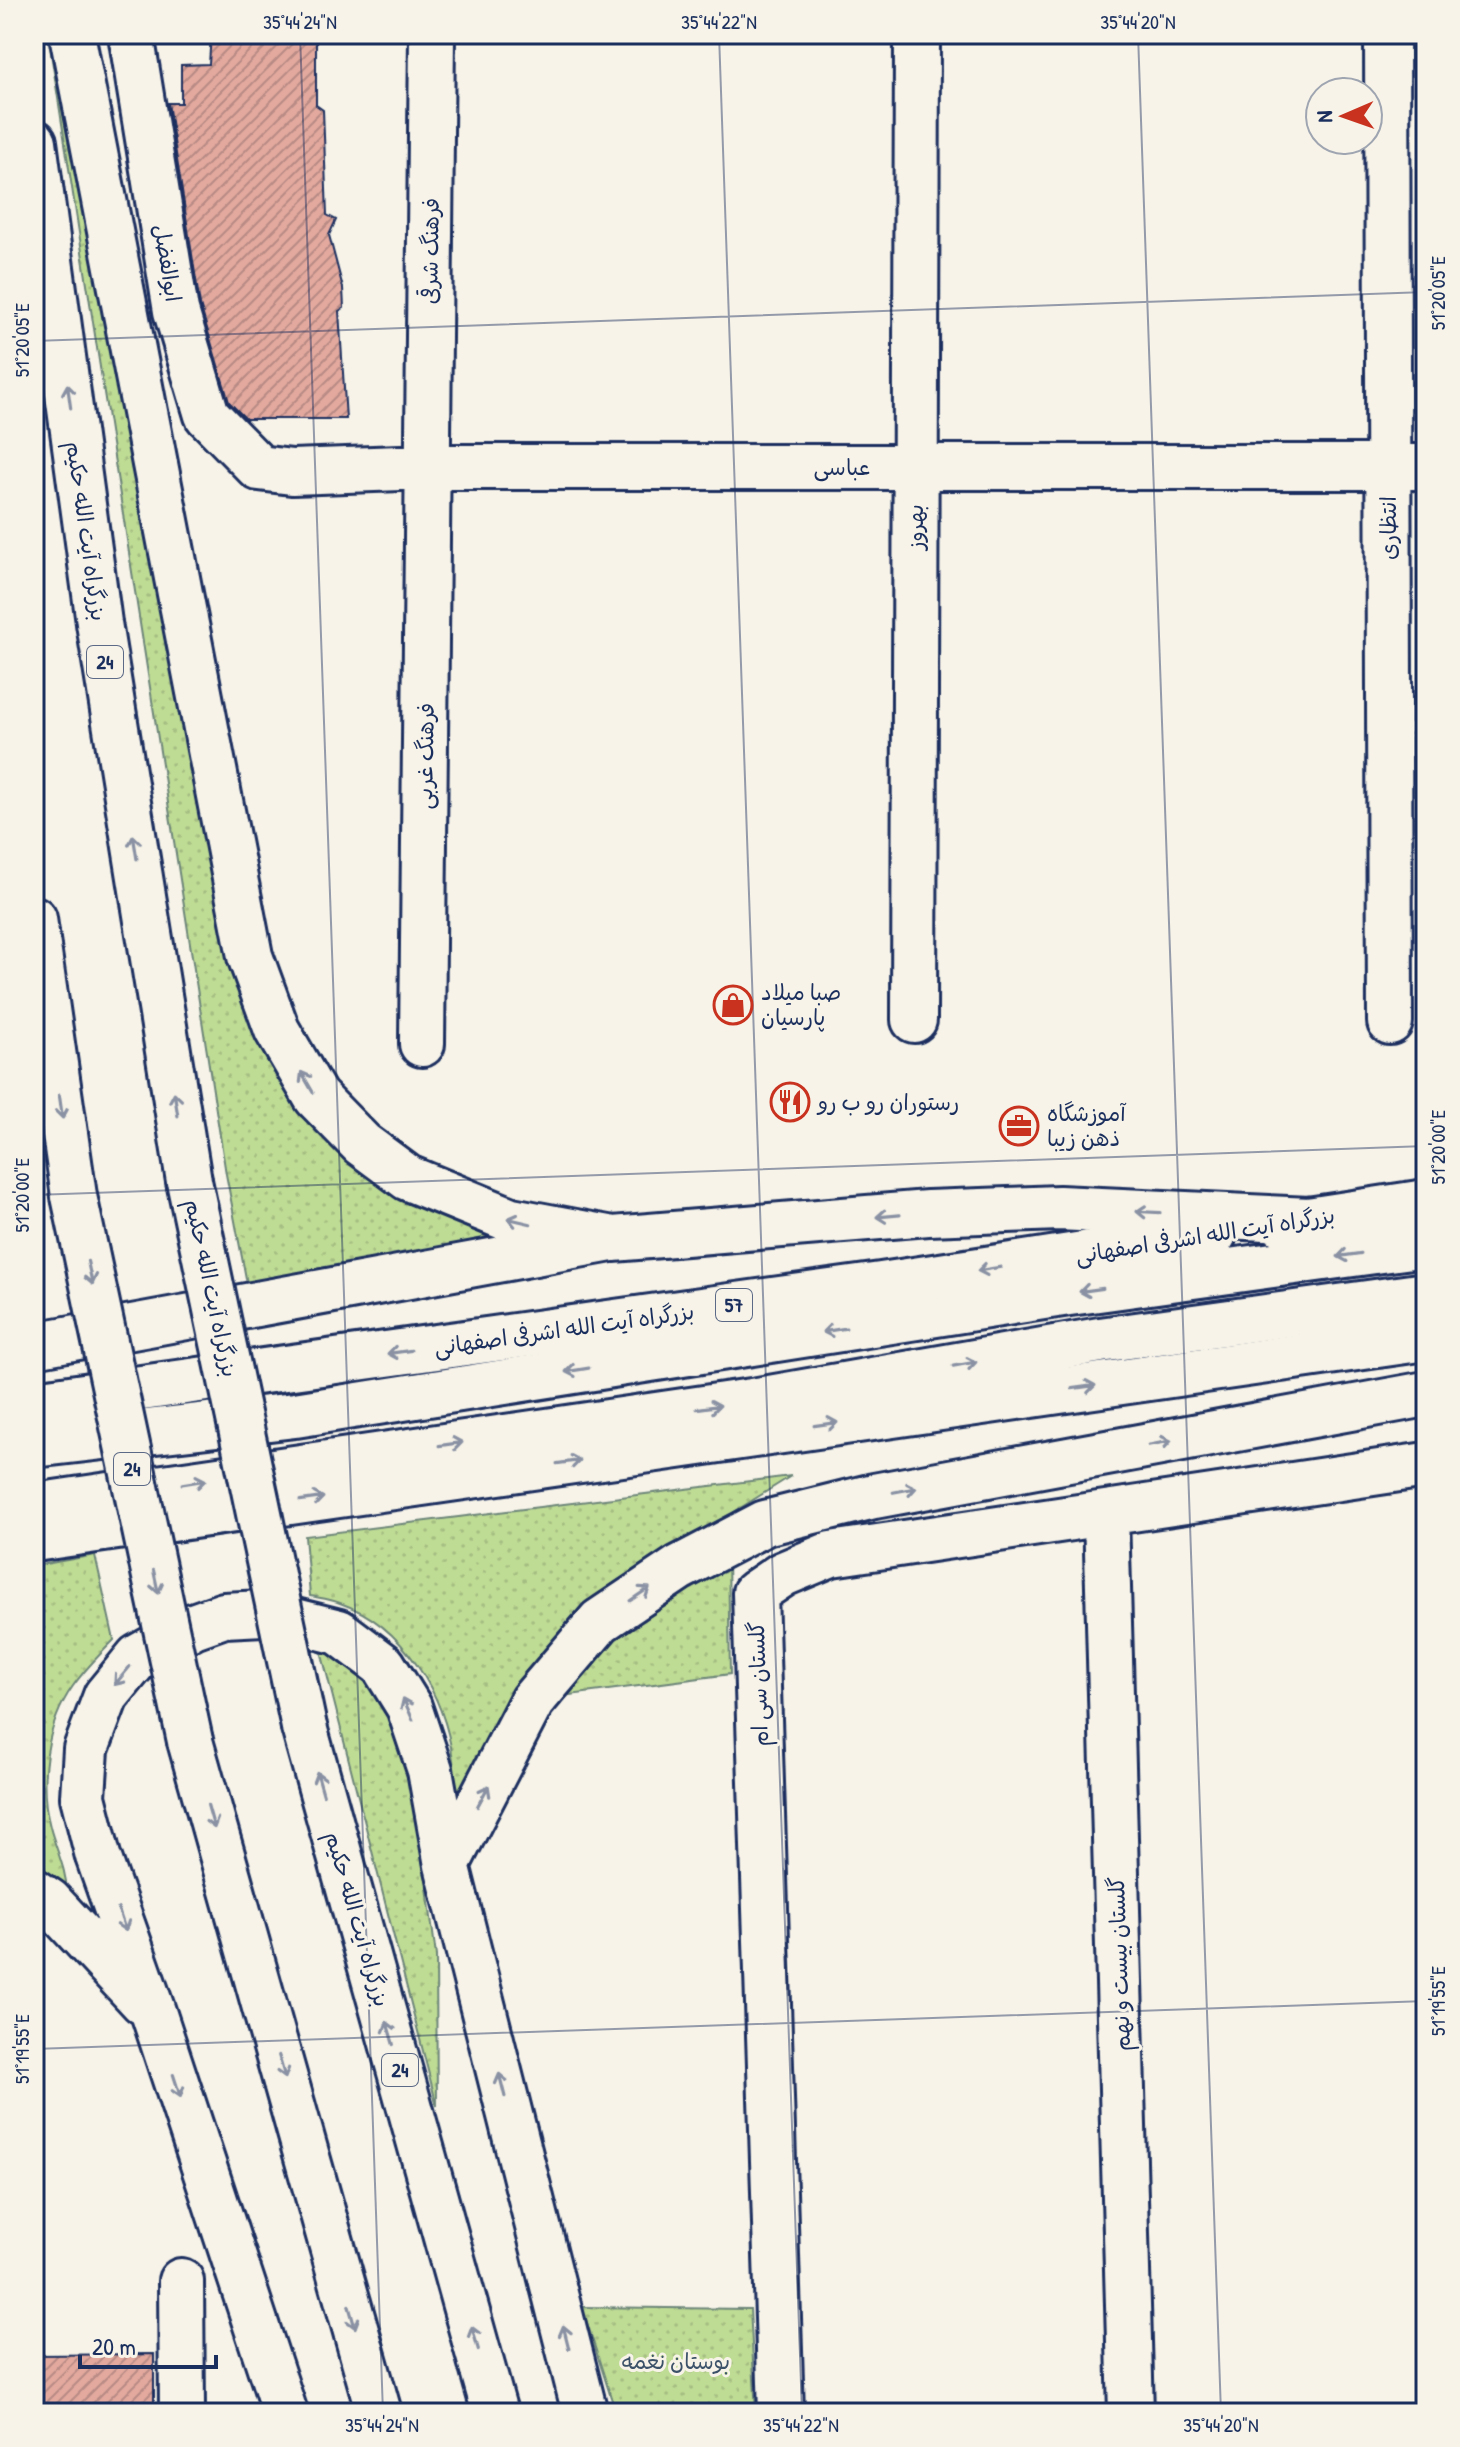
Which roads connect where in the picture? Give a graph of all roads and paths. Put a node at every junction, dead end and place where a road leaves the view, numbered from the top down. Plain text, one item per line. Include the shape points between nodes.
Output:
1 (72, 34) edge
2 (131, 34) edge
3 (432, 34) edge
4 (917, 34) edge
5 (1387, 34) edge
6 (34, 142) edge
7 (428, 467) junction
8 (915, 467) junction
9 (1407, 467) edge
10 (259, 468) joint
11 (34, 919) edge
12 (914, 1020) dead end
13 (1390, 1022) dead end
14 (422, 1044) dead end
15 (1426, 1202) edge
16 (1310, 1220) junction
17 (613, 1239) junction
18 (1426, 1244) edge
19 (1426, 1295) edge
20 (1426, 1338) edge
21 (34, 1345) edge
22 (1426, 1394) edge
23 (34, 1403) edge
24 (34, 1445) edge
25 (1426, 1465) edge
26 (34, 1506) edge
27 (1106, 1515) junction
28 (34, 1539) edge
29 (447, 1865) junction
30 (34, 1891) edge
31 (153, 2012) junction
32 (181, 2281) dead end
33 (182, 2413) edge
34 (285, 2413) edge
35 (379, 2413) edge
36 (495, 2413) edge
37 (585, 2413) edge
38 (781, 2413) edge
39 (1131, 2413) edge

17 -> 1 main road via 511,1220 408,1178 362,1144 316,1097 277,1030 250,956
2 - 10 main road, ابوالفضل via 176,311 207,415
3 - 7 main road, فرهنگ شرقی
4 - 8 main road, بهروز
5 - 9 main road, انتظاری
36 -> 6 main road, بزرگراه آیت الله حکیم / 24, bridge via 304,1727 189,1181 99,623
7 - 8 main road, عباسی
7 - 10 main road, عباسی via 292,472
7 - 14 main road, فرهنگ غربی
8 - 9 main road, عباسی
8 - 12 main road, بهروز
9 - 13 main road, انتظاری
11 -> 35 main road, 24, bridge via 74,1196 190,1741
15 - 16 main road, بزرگراه آیت الله اشرفی اصفهانی / 57
16 -> 17 main road via 1059,1208 928,1213
16 -> 23 main road, بزرگراه آیت الله اشرفی اصفهانی / 57
17 - 21 main road
18 -> 24 main road via 1069,1293 295,1415
26 -> 19 main road via 752,1401 1100,1340
28 -> 20 main road
29 -> 22 main road via 532,1701 600,1621 679,1568 765,1523 874,1496
25 - 27 main road, گلستان سی ام
27 - 38 main road, گلستان سی ام via 831,1554 783,1574 755,1593
27 - 39 main road, گلستان بیست و نهم
29 -> 31 main road via 430,1770 409,1707 383,1665 339,1632 263,1613 224,1615 193,1626 138,1657 106,1696 86,1749 83,1797 90,1826
37 -> 29 main road
30 - 31 main road
31 -> 34 main road
32 - 33 main road

